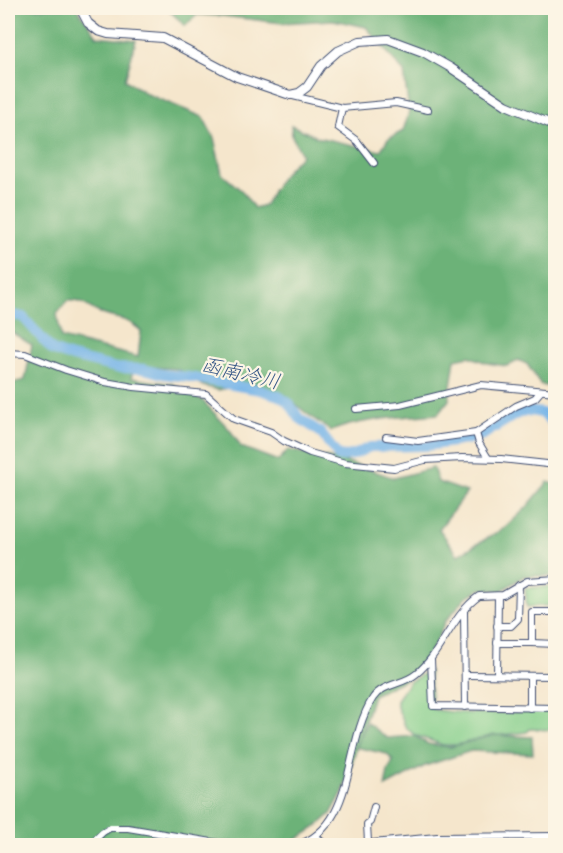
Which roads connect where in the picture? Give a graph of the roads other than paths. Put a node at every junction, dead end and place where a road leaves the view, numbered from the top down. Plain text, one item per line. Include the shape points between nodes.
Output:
1 (80, 8) edge
2 (290, 95) junction
3 (342, 108) junction
4 (428, 110) dead end
5 (555, 126) edge
6 (374, 164) dead end
7 (8, 352) edge
8 (541, 391) junction
9 (555, 392) edge
10 (356, 409) dead end
11 (476, 433) junction
12 (386, 437) dead end
13 (488, 458) junction
14 (555, 465) edge
15 (555, 579) edge
16 (519, 585) junction
17 (498, 596) junction
18 (464, 611) junction
19 (555, 612) edge
20 (497, 626) junction
21 (497, 643) junction
22 (532, 644) junction
23 (555, 644) edge
24 (430, 660) junction
25 (465, 675) junction
26 (497, 675) junction
27 (530, 676) junction
28 (555, 676) edge
29 (465, 707) junction
30 (530, 708) junction
31 (555, 708) edge
32 (374, 807) dead end
33 (367, 824) junction
34 (358, 825) dead end
35 (316, 836) junction
36 (555, 836) edge
37 (368, 842) junction
38 (239, 845) edge
39 (88, 846) edge
40 (245, 846) edge
41 (295, 846) edge
42 (326, 846) edge
43 (340, 846) edge

1 - 2 street via 98,31 163,38 237,77
2 - 3 street
2 - 5 street via 307,87 321,66 338,51 360,41 388,39 423,52 506,105
3 - 4 street via 396,103
3 - 6 street via 338,127 357,141
7 - 13 street via 25,354 105,382 206,394 234,419 271,432 310,453 345,463 394,468 442,458
8 - 9 street
8 - 10 street via 481,385 400,405
8 - 11 street
11 - 12 street via 418,441
11 - 13 street
13 - 14 street
15 - 16 street
16 - 17 street
16 - 20 street via 518,620 511,626
17 - 18 street via 479,596
17 - 20 street
18 - 24 street
18 - 25 street
19 - 22 street via 532,612
20 - 21 street
21 - 22 street
21 - 26 street
22 - 23 street
24 - 29 street via 433,706
24 - 35 street via 415,676 382,689 372,700 356,737 335,814
25 - 26 street
25 - 29 street
26 - 27 street
27 - 28 street
27 - 30 street
29 - 30 street
30 - 31 street
32 - 33 street
33 - 34 street
33 - 37 street
35 - 41 street
35 - 42 street
36 - 37 street
37 - 43 street
38 - 39 street via 110,828
38 - 40 street

